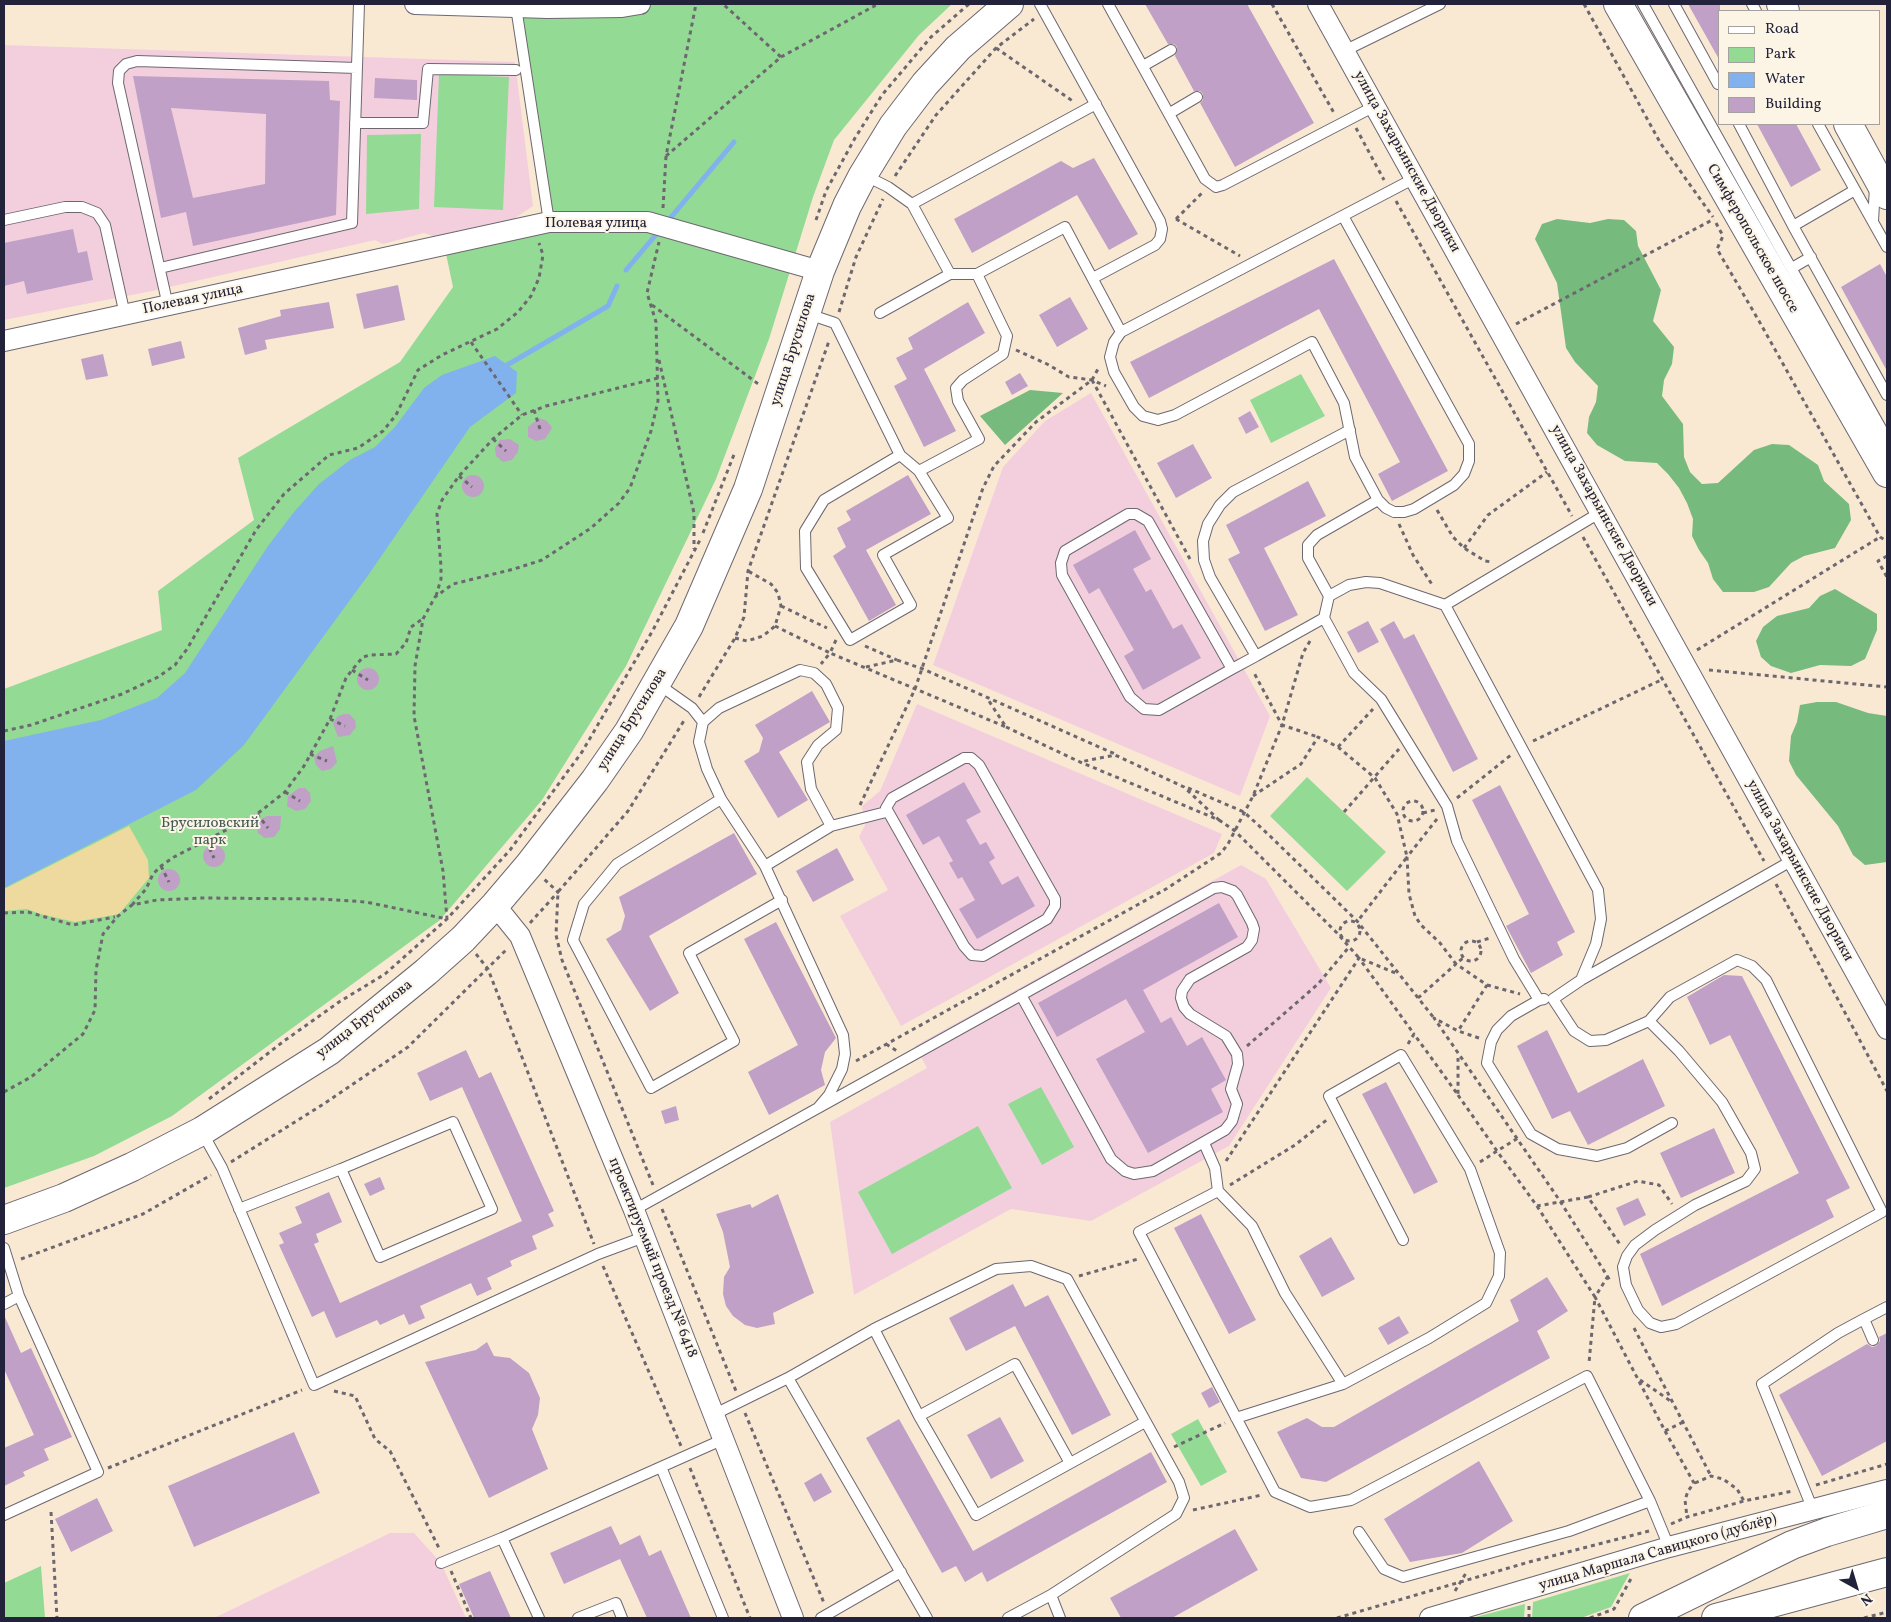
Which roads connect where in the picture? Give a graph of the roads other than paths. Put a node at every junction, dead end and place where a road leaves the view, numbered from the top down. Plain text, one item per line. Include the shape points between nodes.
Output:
1 (359, 4) edge
2 (415, 4) edge
3 (640, 4) edge
4 (1009, 4) edge
5 (1108, 4) edge
6 (1318, 4) edge
7 (1440, 4) edge
8 (1618, 4) edge
9 (1645, 4) edge
10 (1674, 4) edge
11 (457, 5) edge
12 (516, 7) junction
13 (1042, 7) edge
14 (1171, 50) dead end
15 (1344, 51) junction
16 (1143, 66) junction
17 (357, 68) junction
18 (516, 70) dead end
19 (1718, 84) dead end
20 (1197, 97) dead end
21 (1096, 104) junction
22 (1375, 106) junction
23 (1170, 113) junction
24 (355, 123) junction
25 (1740, 125) edge
26 (1819, 125) edge
27 (1849, 125) edge
28 (863, 174) junction
29 (1415, 178) junction
30 (1882, 184) edge
31 (1855, 190) junction
32 (912, 204) junction
33 (1343, 216) junction
34 (4, 220) edge
35 (1872, 221) junction
36 (549, 222) junction
37 (1793, 226) junction
38 (1887, 247) edge
39 (1811, 257) junction
40 (160, 268) junction
41 (1792, 268) junction
42 (820, 271) junction
43 (950, 274) junction
44 (977, 274) junction
45 (1093, 278) junction
46 (168, 306) junction
47 (806, 313) junction
48 (880, 313) dead end
49 (125, 315) junction
50 (1121, 332) junction
51 (4, 341) edge
52 (1887, 395) edge
53 (1350, 430) junction
54 (1887, 439) edge
55 (900, 455) junction
56 (919, 471) junction
57 (1887, 473) edge
58 (1378, 500) junction
59 (1601, 512) junction
60 (1329, 596) junction
61 (1445, 605) junction
62 (1324, 618) junction
63 (1251, 658) junction
64 (1232, 669) junction
65 (657, 684) junction
66 (703, 722) junction
67 (721, 798) junction
68 (886, 812) junction
69 (831, 826) junction
70 (1793, 860) junction
71 (765, 866) junction
72 (782, 900) junction
73 (495, 906) junction
74 (1581, 980) junction
75 (1021, 995) junction
76 (1553, 998) junction
77 (1539, 1000) junction
78 (1649, 1022) junction
79 (1887, 1029) edge
80 (818, 1108) junction
81 (1672, 1123) dead end
82 (202, 1131) junction
83 (1204, 1142) junction
84 (341, 1169) junction
85 (1218, 1191) junction
86 (239, 1208) junction
87 (634, 1210) junction
88 (1885, 1211) edge
89 (4, 1220) edge
90 (644, 1237) junction
91 (1403, 1240) dead end
92 (4, 1248) edge
93 (19, 1296) junction
94 (4, 1304) edge
95 (1887, 1307) edge
96 (1864, 1319) junction
97 (874, 1329) junction
98 (1873, 1340) dead end
99 (788, 1378) junction
100 (1343, 1384) junction
101 (715, 1414) junction
102 (919, 1416) junction
103 (1236, 1418) junction
104 (1145, 1422) junction
105 (724, 1439) junction
106 (1070, 1464) junction
107 (661, 1467) junction
108 (1887, 1490) edge
109 (1650, 1501) junction
110 (1813, 1510) junction
111 (1887, 1514) edge
112 (4, 1515) edge
113 (1359, 1532) dead end
114 (502, 1538) junction
115 (1669, 1547) junction
116 (443, 1562) road end
117 (901, 1572) junction
118 (1887, 1572) edge
119 (1051, 1595) junction
120 (825, 1616) edge
121 (1436, 1616) edge
122 (1726, 1617) edge
123 (539, 1618) edge
124 (578, 1618) edge
125 (622, 1618) edge
126 (723, 1618) edge
127 (794, 1618) edge
128 (928, 1618) edge
129 (1008, 1618) edge
130 (1060, 1618) edge
131 (1643, 1618) edge

1 - 17 lane
2 - 11 street
3 - 12 street via 622,7
4 - 28 street, улица Брусилова via 958,48 926,84 893,126
5 - 16 lane
6 - 15 street, улица Захарьинские Дворики
7 - 15 lane
8 - 57 street, Симферопольское шоссе
9 - 41 lane
10 - 19 lane
11 - 12 street
12 - 36 lane
13 - 21 lane
14 - 16 lane
15 - 22 street, улица Захарьинские Дворики
16 - 23 lane
17 - 24 lane
17 - 40 lane via 137,61 126,64 119,71 118,83
18 - 24 lane via 428,69 423,123
20 - 23 lane
21 - 32 lane
21 - 45 lane via 1162,229 1155,245
22 - 23 lane via 1223,186 1211,184 1205,178
22 - 29 street, улица Захарьинские Дворики
24 - 40 lane via 352,223
25 - 37 lane
26 - 31 lane
27 - 30 street
28 - 32 lane
28 - 42 street, улица Брусилова
29 - 33 lane
29 - 59 street, улица Захарьинские Дворики
30 - 35 lane
31 - 35 lane
31 - 37 lane
32 - 43 lane
33 - 50 lane
33 - 58 lane via 1469,444 1469,461 1464,474 1431,500 1404,512 1394,512
34 - 49 lane via 65,207 82,207 97,213 105,225
35 - 38 lane
36 - 42 street, Полевая улица via 648,222
36 - 46 street, Полевая улица
37 - 39 lane
39 - 41 lane
39 - 52 lane
40 - 46 lane
41 - 54 lane
42 - 47 street, улица Брусилова
43 - 44 lane
43 - 48 lane
44 - 45 lane via 1065,227
44 - 56 lane via 1007,336 1003,354 956,388 958,401 979,439
45 - 50 lane
46 - 49 street, Полевая улица
47 - 55 lane via 835,323
47 - 65 street, улица Брусилова via 748,489 689,626
49 - 51 street, Полевая улица
50 - 53 lane via 1114,342 1110,358 1126,394 1143,416 1158,420 1175,415 1312,342 1344,403
53 - 58 lane via 1356,457
53 - 63 lane via 1233,492 1208,524 1203,541 1204,560
55 - 56 lane
55 - 56 lane via 824,500 805,530 806,568 850,640 911,605 883,555 948,518
58 - 60 lane via 1317,535 1308,545 1308,558
59 - 61 lane
59 - 70 street, улица Захарьинские Дворики
60 - 61 lane via 1349,584 1380,583
60 - 62 lane
61 - 74 lane via 1598,890 1601,919 1596,944
62 - 63 lane
62 - 77 lane via 1354,673 1381,700 1447,806 1457,841 1514,959
63 - 64 lane
64 - 64 lane via 1148,521 1136,514 1128,514 1065,551 1062,574 1136,704 1144,709 1159,710
65 - 66 lane via 692,708
65 - 73 street, улица Брусилова via 595,780
66 - 67 lane via 699,742
66 - 69 lane via 719,708 800,670 814,673 826,684 838,708 836,730 818,744 807,762 811,789
67 - 71 lane
67 - 72 lane via 617,864 584,904 573,940 651,1088 734,1041 689,953
68 - 68 lane via 972,955 984,956 1052,913 1054,894 976,761 964,758 932,775 892,798
68 - 69 lane
69 - 71 lane
70 - 74 lane
70 - 79 street, улица Захарьинские Дворики
71 - 72 lane
72 - 80 lane via 843,1035 845,1054 842,1069 829,1095
73 - 82 street, улица Брусилова via 426,972 329,1050
73 - 87 street, проектируемый проезд № 6418 via 520,936
74 - 76 lane
75 - 80 lane
75 - 83 lane via 1111,1159 1118,1166 1134,1174 1153,1171
75 - 83 lane via 1214,888 1228,888 1237,895 1252,923 1252,940 1247,947 1190,979 1181,998 1190,1014 1226,1036 1237,1054 1238,1064 1231,1085 1237,1104 1235,1116 1225,1130
76 - 77 lane
76 - 78 lane via 1574,1031 1590,1041 1606,1040
77 - 81 lane via 1511,1016 1497,1030 1487,1063 1531,1134 1558,1150 1597,1156 1627,1148
78 - 88 lane via 1670,997 1737,960 1752,966 1766,980
78 - 88 lane via 1679,1051 1722,1102 1751,1153 1755,1169 1746,1180 1695,1205 1655,1230 1627,1256 1622,1267 1626,1284 1638,1310 1650,1323 1661,1327 1676,1324
80 - 87 lane
82 - 86 lane
82 - 89 street, улица Брусилова via 64,1198
83 - 85 lane via 1215,1168
84 - 84 lane via 453,1122 492,1209 380,1257
84 - 86 lane
85 - 100 lane via 1252,1226 1285,1293
85 - 103 lane via 1139,1232
86 - 90 lane via 314,1385 598,1254
87 - 90 street, проектируемый проезд № 6418
90 - 101 street, проектируемый проезд № 6418
91 - 100 lane via 1329,1096 1401,1055 1470,1169 1500,1253 1499,1276 1486,1303
92 - 93 lane
93 - 94 lane
93 - 112 lane via 98,1472
95 - 96 lane
96 - 98 lane
96 - 110 lane via 1762,1384
97 - 99 lane
97 - 102 lane
97 - 104 lane via 996,1269 1031,1266 1067,1279
99 - 101 lane
99 - 117 lane
100 - 103 lane
101 - 105 street, проектируемый проезд № 6418
102 - 106 lane via 976,1516
102 - 106 lane via 1015,1364
103 - 109 lane via 1275,1492 1310,1507 1350,1500 1587,1376
104 - 106 lane
104 - 119 lane via 1179,1482 1184,1498 1176,1514
105 - 107 lane
105 - 127 street, проектируемый проезд № 6418
107 - 114 lane
107 - 126 lane
108 - 110 street, улица Маршала Савицкого (дублёр)
109 - 113 lane via 1569,1531 1403,1577 1384,1569
109 - 115 lane
110 - 115 street, улица Маршала Савицкого (дублёр)
111 - 131 street via 1792,1545
114 - 116 lane
114 - 123 lane
115 - 121 street, улица Маршала Савицкого (дублёр)
117 - 120 lane
117 - 128 lane
118 - 122 street
119 - 129 lane
119 - 130 lane
124 - 125 lane via 616,1602

